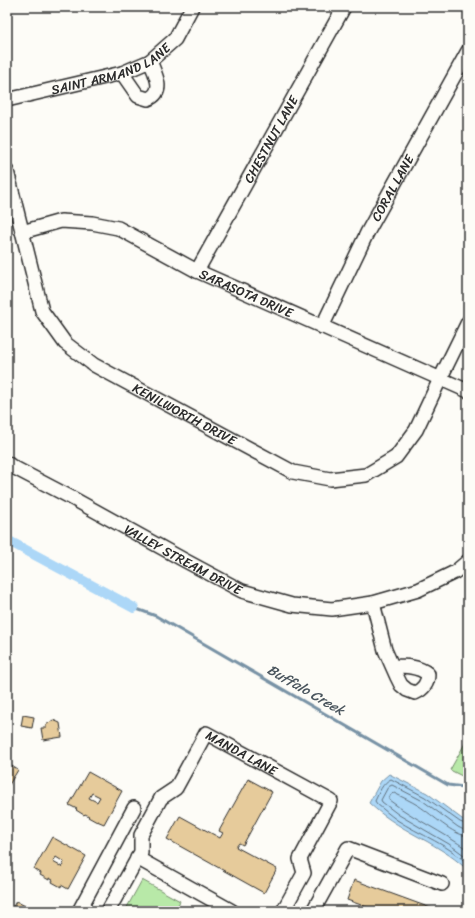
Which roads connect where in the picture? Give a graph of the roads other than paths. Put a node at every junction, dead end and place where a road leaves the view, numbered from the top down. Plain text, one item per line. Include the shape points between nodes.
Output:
1 (192, 7) edge
2 (344, 7) edge
3 (468, 51) edge
4 (150, 61) junction
5 (122, 73) junction
6 (7, 100) edge
7 (7, 171) edge
8 (22, 232) junction
9 (197, 271) junction
10 (468, 322) edge
11 (322, 327) junction
12 (440, 378) junction
13 (468, 391) edge
14 (7, 463) edge
15 (468, 561) edge
16 (373, 604) junction
17 (392, 666) dead end
18 (134, 808) dead end
19 (138, 858) junction
20 (442, 884) dead end
21 (79, 911) edge
22 (108, 911) edge
23 (232, 911) edge
24 (283, 911) edge
25 (313, 911) edge

1 - 4 street, SAINT ARMAND LANE via 174,39
2 - 9 street, CHESTNUT LANE
3 - 11 street, CORAL LANE via 367,233
4 - 5 street, SAINT ARMAND LANE
4 - 5 street via 158,81 157,93 152,98 138,96
5 - 6 street, SAINT ARMAND LANE
7 - 8 street, KENILWORTH DRIVE
8 - 9 street, SARASOTA DRIVE via 61,221 118,228
8 - 12 street, KENILWORTH DRIVE via 42,311 65,343 94,365 293,472 330,479 366,475 396,457 416,430
9 - 11 street, SARASOTA DRIVE
10 - 12 street, KENILWORTH DRIVE
11 - 12 street, SARASOTA DRIVE
12 - 13 street, SARASOTA DRIVE
14 - 16 street, VALLEY STREAM DRIVE via 242,591 292,605 332,609
15 - 16 street, VALLEY STREAM DRIVE via 455,572 418,590
16 - 17 street via 385,650
18 - 21 street
19 - 22 street, MANDA LANE
19 - 23 street
19 - 24 street, MANDA LANE via 141,852 141,835 161,798 176,788 206,733 331,801 300,859 304,873
20 - 25 street via 348,848

